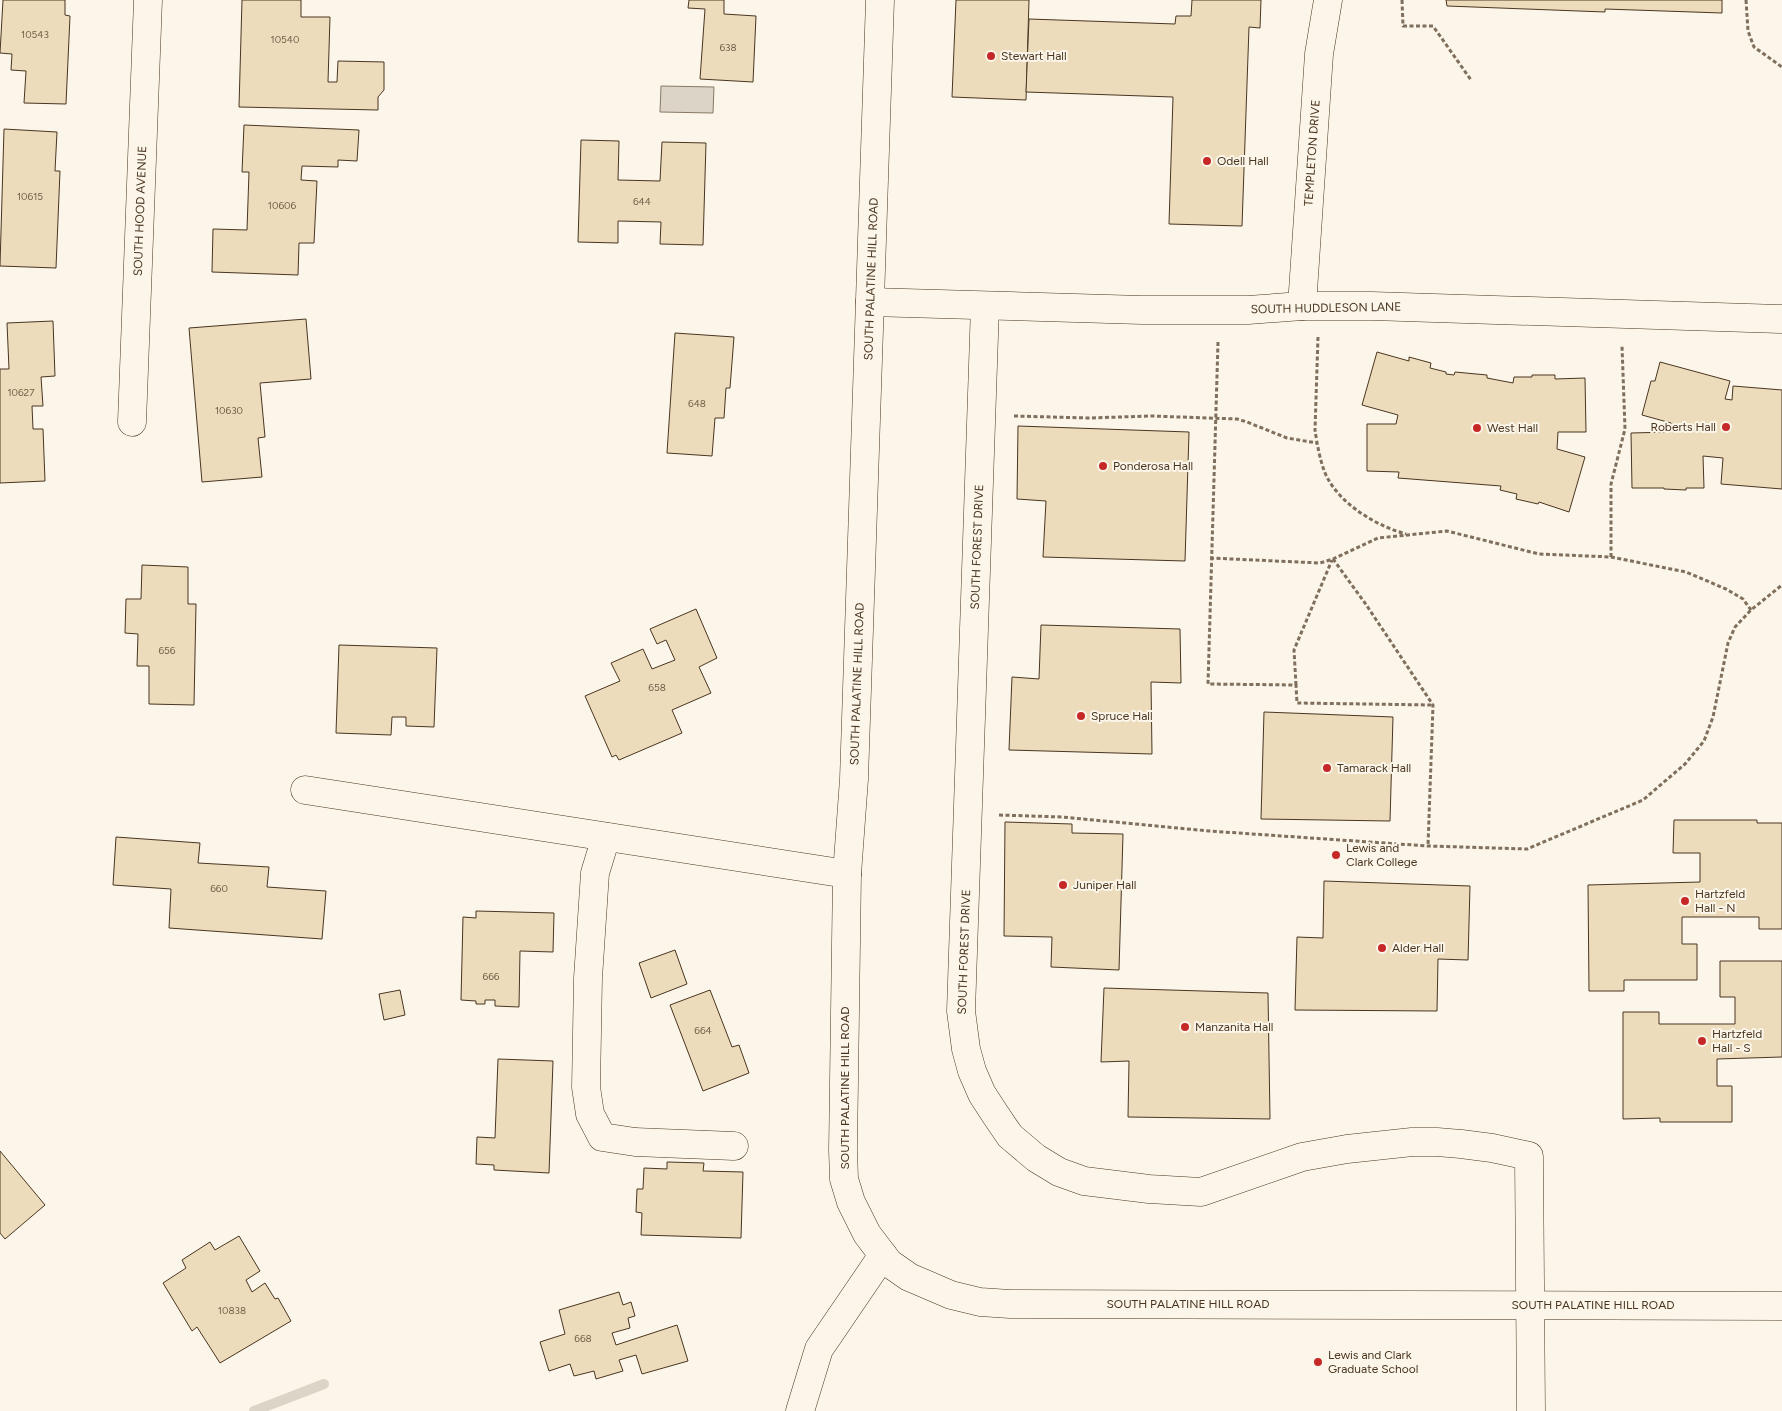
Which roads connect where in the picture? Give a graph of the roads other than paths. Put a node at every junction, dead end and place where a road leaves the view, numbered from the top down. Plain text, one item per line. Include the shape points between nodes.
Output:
1 (148, 0) edge
2 (880, 0) edge
3 (1328, 0) edge
4 (870, 302) junction
5 (985, 306) junction
6 (1311, 307) junction
7 (1782, 319) edge
8 (132, 422) dead end
9 (305, 790) dead end
10 (606, 837) junction
11 (847, 874) junction
12 (734, 1146) dead end
13 (883, 1255) junction
14 (1531, 1305) junction
15 (1782, 1306) edge
16 (800, 1411) edge
17 (1532, 1411) edge

1 - 8 street, SOUTH HOOD AVENUE
2 - 4 street, SOUTH PALATINE HILL ROAD
3 - 6 street, TEMPLETON DRIVE via 1319,54
4 - 5 street, SOUTH HUDDLESON LANE
4 - 11 street, SOUTH PALATINE HILL ROAD via 854,779
5 - 6 street, SOUTH HUDDLESON LANE via 1142,310
5 - 14 street, SOUTH FOREST DRIVE via 962,1011 966,1049 982,1094 1010,1136 1036,1158 1059,1172 1107,1185 1201,1192 1302,1158 1374,1145 1437,1142 1529,1156
6 - 7 street, SOUTH HUDDLESON LANE via 1372,306
9 - 10 street
10 - 11 street
10 - 12 street via 595,873 589,968 586,1087 590,1114 602,1137 635,1142
11 - 13 street, SOUTH PALATINE HILL ROAD via 844,1179 867,1234
13 - 14 street, SOUTH PALATINE HILL ROAD via 909,1277 951,1295 980,1302
13 - 16 street via 818,1349
14 - 15 street, SOUTH PALATINE HILL ROAD
14 - 17 street

